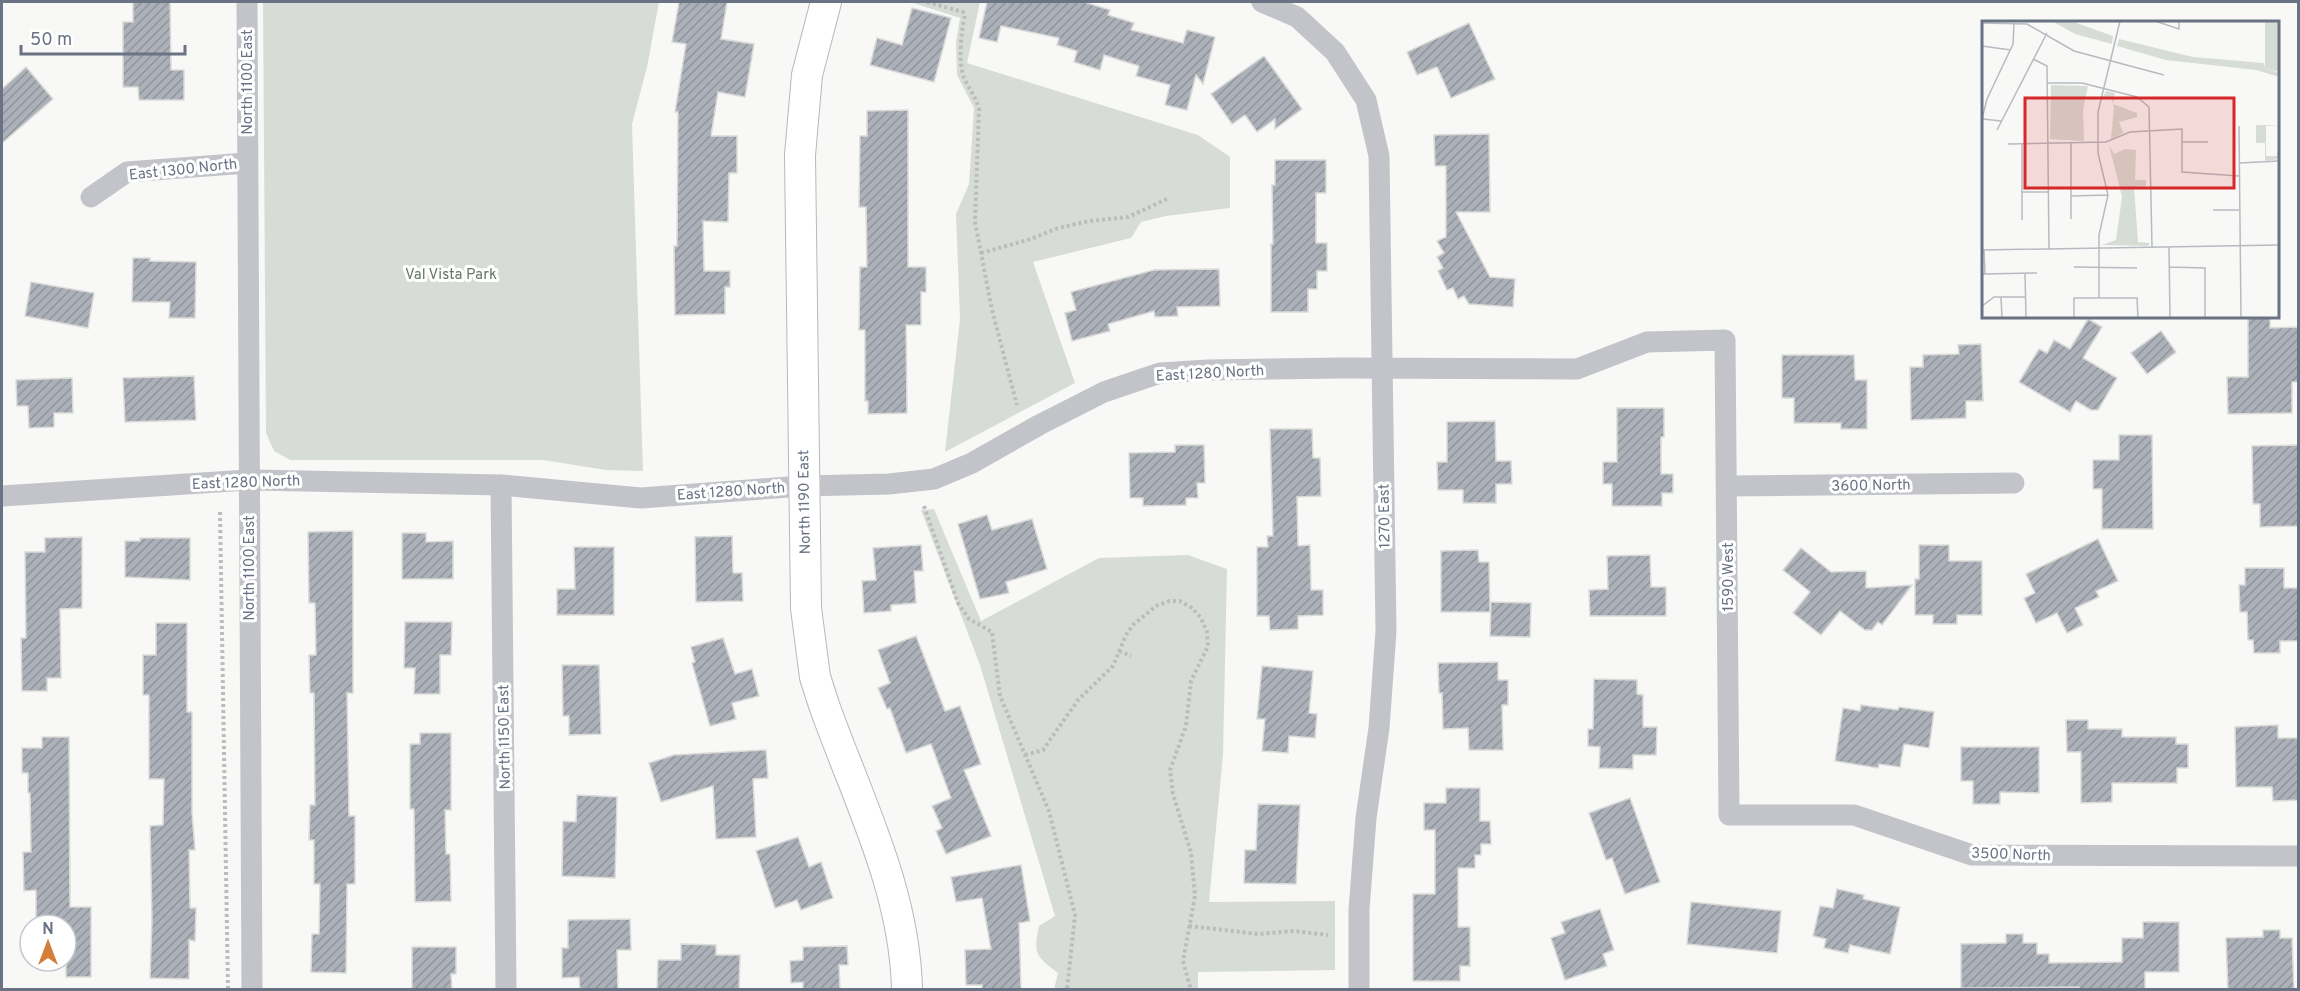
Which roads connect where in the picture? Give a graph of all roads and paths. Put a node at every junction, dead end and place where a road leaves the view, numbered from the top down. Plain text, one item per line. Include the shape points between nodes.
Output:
1 (247, 2) edge
2 (826, 2) edge
3 (927, 2) edge
4 (1262, 2) edge
5 (247, 163) junction
6 (91, 197) dead end
7 (1167, 199) dead end
8 (981, 253) junction
9 (1725, 340) joint
10 (1382, 368) junction
11 (1017, 405) dead end
12 (248, 480) junction
13 (2014, 483) dead end
14 (501, 485) junction
15 (803, 486) junction
16 (1727, 486) junction
17 (2, 496) edge
18 (924, 506) dead end
19 (220, 512) dead end
20 (1119, 651) junction
21 (1131, 656) dead end
22 (1025, 755) junction
23 (1729, 815) joint
24 (2298, 856) edge
25 (1189, 926) junction
26 (1328, 935) dead end
27 (228, 990) edge
28 (252, 990) edge
29 (507, 990) edge
30 (907, 990) edge
31 (1067, 990) edge
32 (1191, 990) edge
33 (1359, 990) edge

1 - 5 street, North 1100 East
2 - 15 street, North 1190 East via 807,75 800,155
3 - 8 path via 965,15 960,36 963,74 979,109 974,214
4 - 10 street, 1270 East via 1297,17 1335,52 1366,100 1380,156
5 - 6 street, East 1300 North via 127,172
5 - 12 street, North 1100 East
7 - 8 path via 1128,217 1058,228
8 - 11 path
9 - 10 street, East 1280 North via 1647,342 1577,369
9 - 16 street, 1590 West
10 - 15 street, East 1280 North via 1160,373 1104,392 972,463 934,479
10 - 33 street, 1270 East via 1386,631 1359,910
12 - 14 street, East 1280 North
12 - 17 street, East 1280 North
12 - 28 street, North 1100 East
13 - 16 street, 3600 North
14 - 15 street, East 1280 North via 641,498
14 - 29 street, North 1150 East
15 - 30 street, North 1190 East via 806,608 815,677 888,876 903,938
16 - 23 street, 1590 West
18 - 22 path via 958,603 969,619 992,632 1000,696
19 - 27 path
20 - 21 path
20 - 22 path via 1113,666 1078,700 1043,750
20 - 25 path via 1133,625 1156,606 1169,601 1180,601 1192,608 1207,632 1208,646 1191,681 1186,726 1170,770 1191,853 1195,896
22 - 31 path via 1049,811 1075,915
23 - 24 street, 3500 North via 1854,815 1972,855
25 - 26 path via 1258,934 1294,931
25 - 32 path via 1183,961

